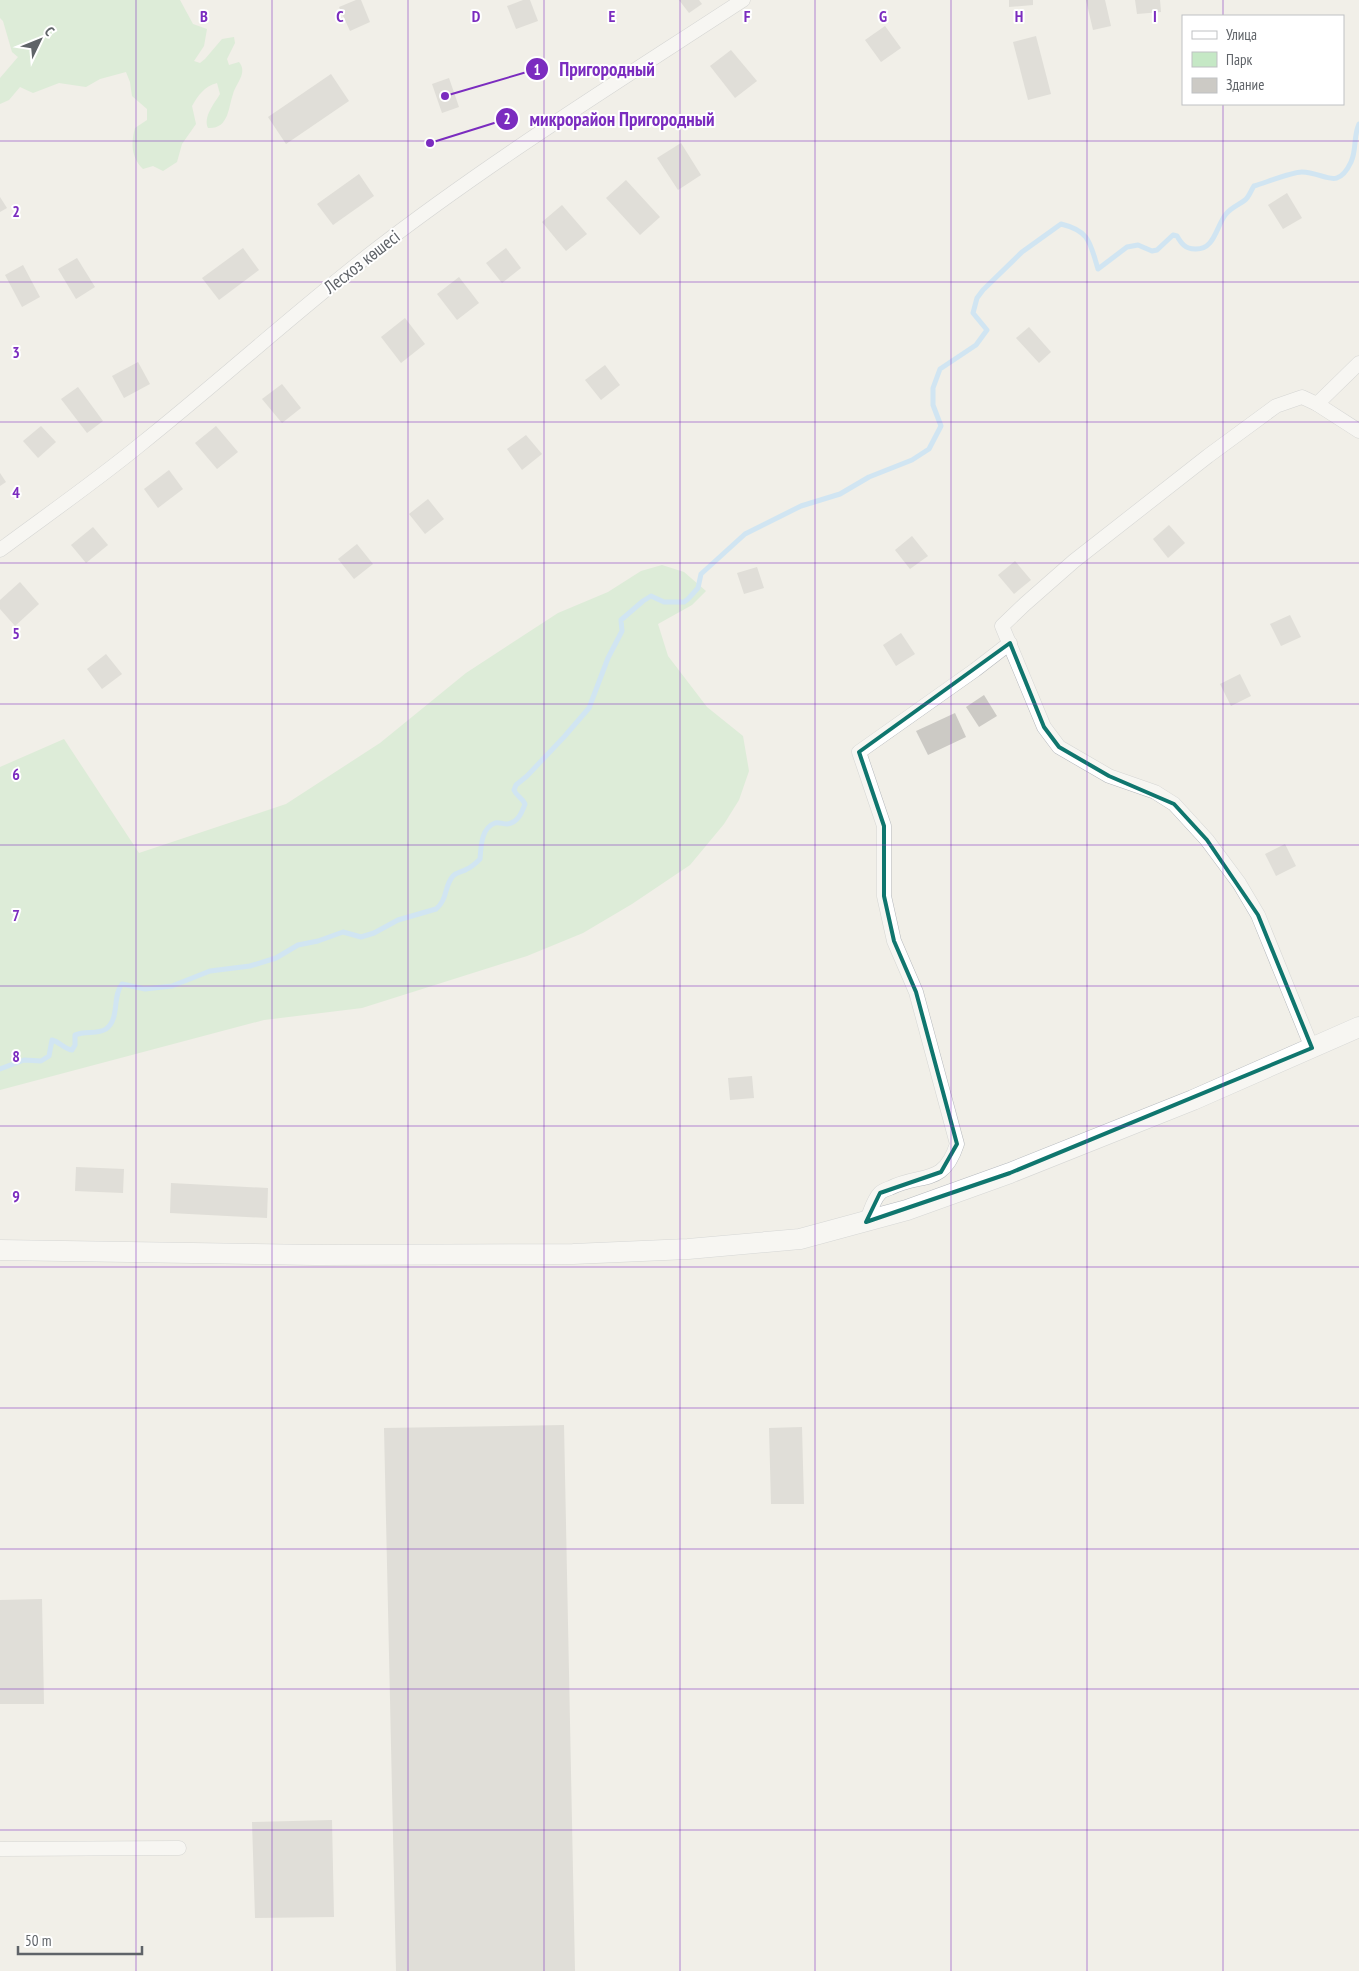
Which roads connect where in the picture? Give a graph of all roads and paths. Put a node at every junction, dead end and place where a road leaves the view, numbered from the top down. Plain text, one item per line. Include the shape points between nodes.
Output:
1 (743, 0) edge
2 (1359, 363) edge
3 (1317, 404) junction
4 (1359, 431) edge
5 (0, 550) edge
6 (1010, 643) junction
7 (1359, 1028) edge
8 (1312, 1048) junction
9 (866, 1222) junction
10 (0, 1250) edge
11 (179, 1848) dead end
12 (0, 1849) edge

1 - 5 street, Лесхоз көшесі via 417,219 283,325 141,445
2 - 3 street
3 - 4 street
3 - 6 street via 1302,397 1276,406 1158,493 1067,567 1002,626
6 - 8 street via 1044,727 1059,747 1109,776 1155,792 1174,804 1239,884 1258,915
6 - 9 street via 859,752 884,826 884,896 894,941 916,992 957,1144 953,1158 941,1172 927,1179 900,1183 880,1193
7 - 8 street
8 - 9 street via 1193,1100 1010,1173
9 - 10 street via 800,1240 573,1254 316,1255
11 - 12 street

